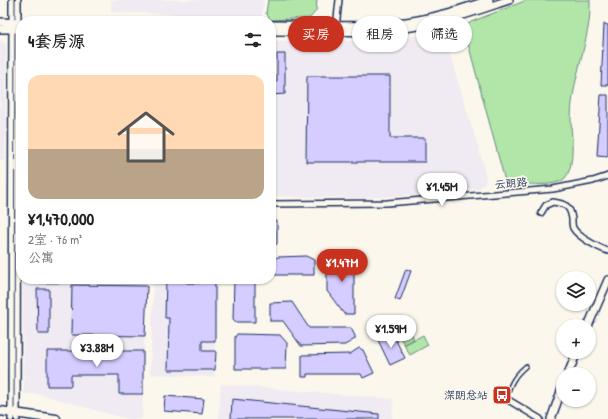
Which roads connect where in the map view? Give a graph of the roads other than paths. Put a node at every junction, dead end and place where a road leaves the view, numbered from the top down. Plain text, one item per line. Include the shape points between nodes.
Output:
1 (12, 0) edge
2 (18, 0) edge
3 (339, 0) edge
4 (489, 0) edge
5 (509, 0) edge
6 (17, 16) edge
7 (337, 16) edge
8 (16, 21) edge
9 (0, 22) edge
10 (276, 25) edge
11 (16, 26) edge
12 (16, 26) edge
13 (288, 26) edge
14 (344, 27) edge
15 (0, 29) edge
16 (344, 29) edge
17 (288, 30) edge
18 (276, 31) edge
19 (16, 156) edge
20 (608, 176) edge
21 (276, 204) edge
22 (541, 213) dead end
23 (608, 251) edge
24 (608, 280) edge
25 (591, 319) edge
26 (526, 366) dead end
27 (505, 398) joint
28 (556, 405) edge
29 (0, 411) edge
30 (14, 416) edge
31 (56, 419) edge
32 (540, 419) edge
33 (551, 419) edge

1 - 8 street
2 - 6 street
3 - 7 street
4 - 14 street via 416,20
5 - 16 street via 462,16 417,26 377,31
9 - 11 street
10 - 13 street
12 - 15 street
17 - 18 street
19 - 30 street
20 - 21 street, 云朗路 via 553,189 402,202
22 - 23 street via 546,205 553,202 566,205 570,210 572,227 592,243
24 - 25 street
26 - 27 lane via 517,373
27 - 32 street
28 - 33 street
29 - 30 main road
30 - 31 main road

